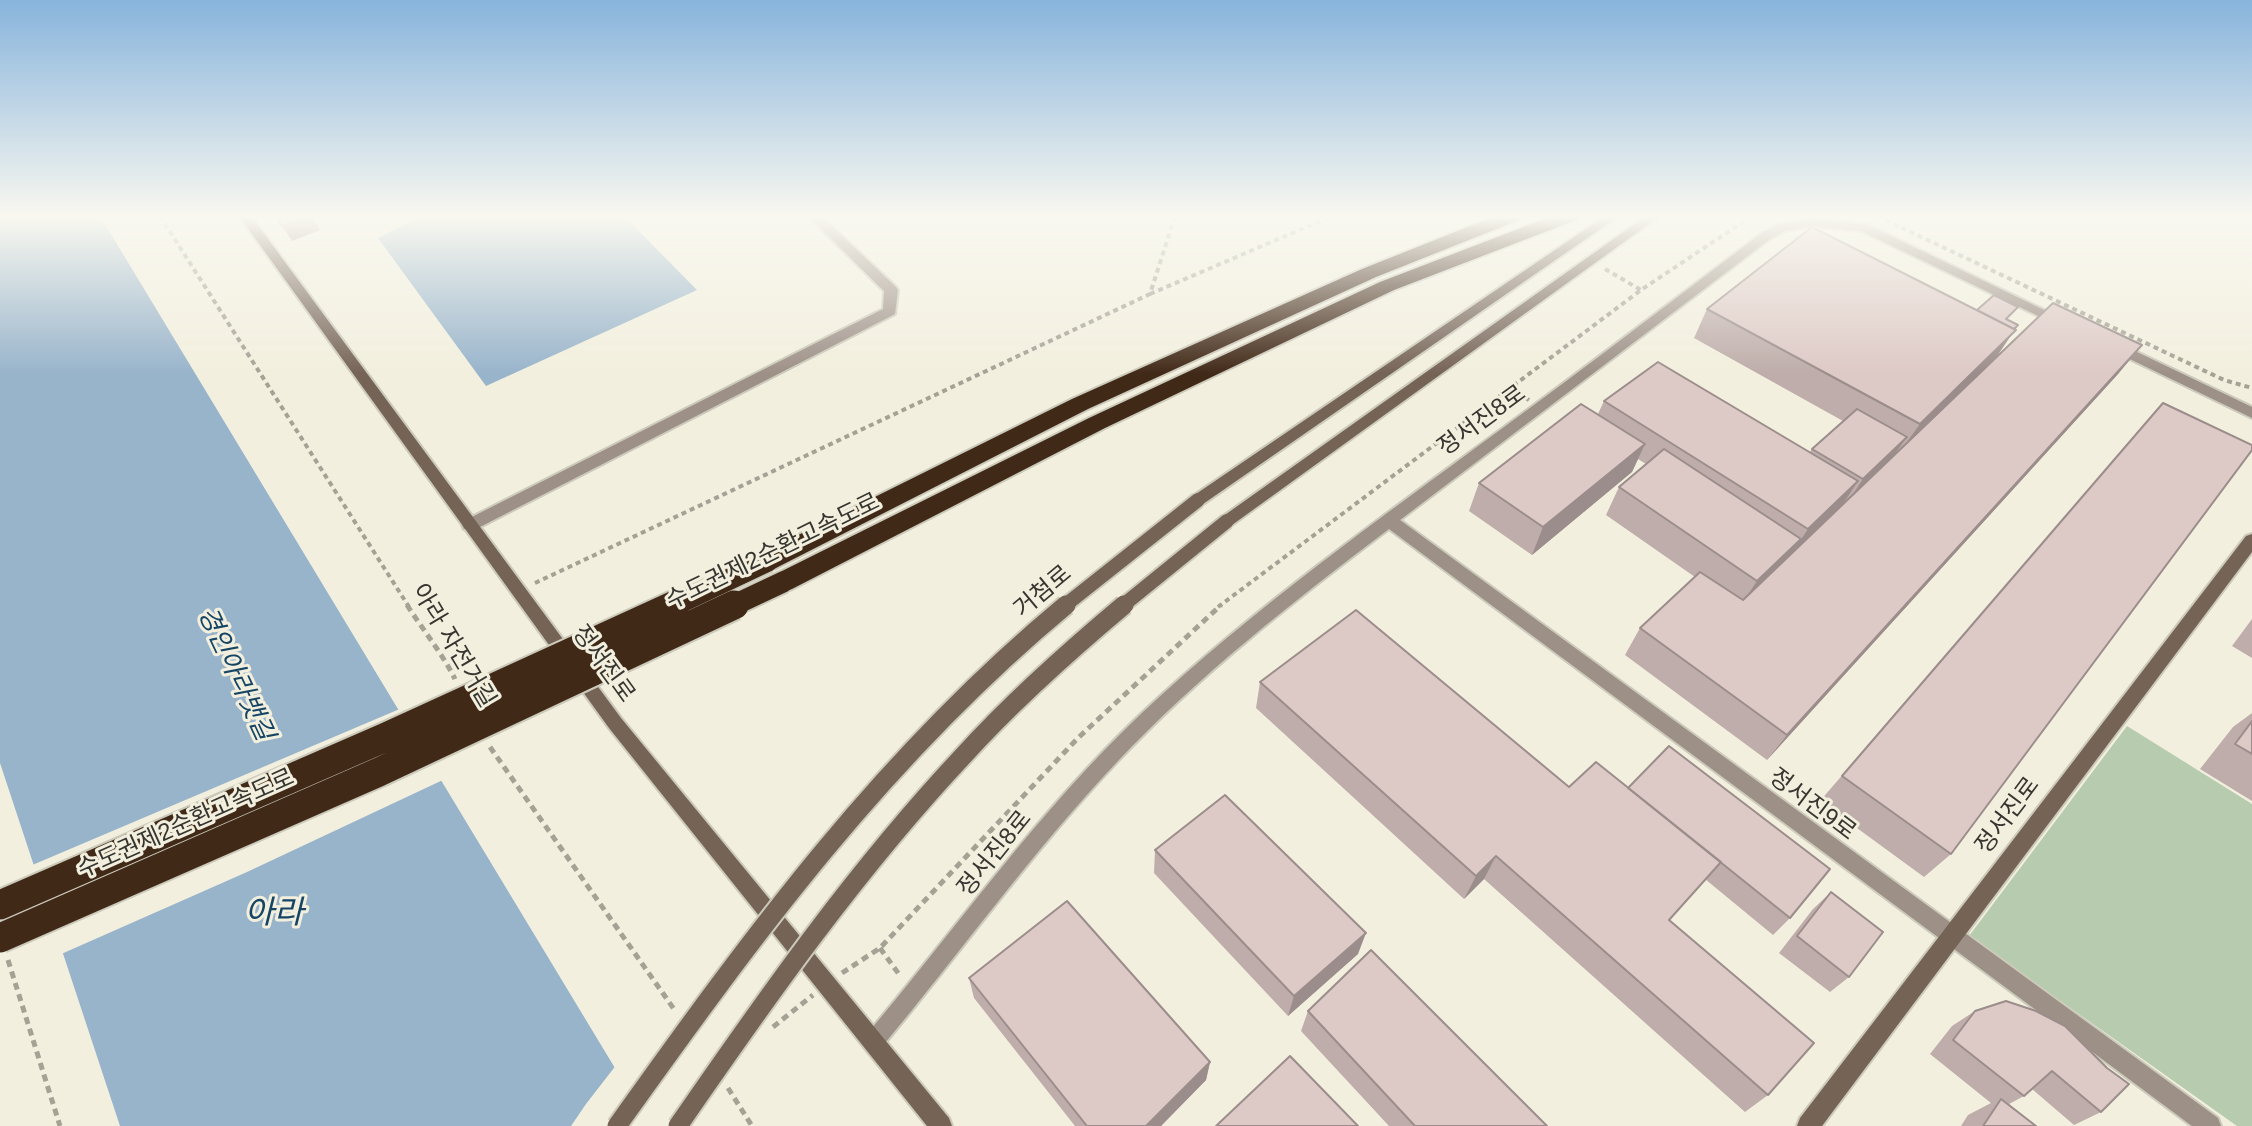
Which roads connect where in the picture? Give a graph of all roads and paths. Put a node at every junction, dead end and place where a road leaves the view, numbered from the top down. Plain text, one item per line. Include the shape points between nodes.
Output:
1 (193, 269) edge
2 (283, 269) edge
3 (869, 269) edge
4 (1158, 269) edge
5 (1209, 269) edge
6 (1380, 269) edge
7 (1432, 269) edge
8 (1536, 269) edge
9 (1577, 269) edge
10 (1604, 269) edge
11 (1723, 269) edge
12 (1950, 269) edge
13 (1988, 269) edge
14 (1641, 290) dead end
15 (1150, 294) junction
16 (2252, 388) edge
17 (2252, 413) edge
18 (1388, 520) junction
19 (470, 525) junction
20 (2252, 540) edge
21 (518, 591) junction
22 (458, 685) dead end
23 (487, 741) dead end
24 (0, 905) edge
25 (1950, 936) junction
26 (2, 943) edge
27 (880, 948) dead end
28 (914, 995) junction
29 (682, 1019) dead end
30 (874, 1041) junction
31 (725, 1082) dead end
32 (60, 1126) edge
33 (617, 1126) edge
34 (678, 1126) edge
35 (752, 1126) edge
36 (941, 1126) edge
37 (1808, 1126) edge
38 (2210, 1126) edge

1 - 22 path, 아라 자전거길
2 - 19 street, 정서진로
3 - 19 street via 891,290 890,311
4 - 15 path
5 - 15 path
6 - 24 highway, 수도권제2순환고속도로, bridge via 1080,404 594,645
7 - 26 highway, 수도권제2순환고속도로, bridge via 1097,423 596,671
8 - 33 street, 거첨로, bridge via 1198,500 1023,640 935,724 839,830
9 - 34 street, bridge via 1227,521 1044,674 873,858
10 - 14 path
11 - 18 street, 정서진8로
12 - 17 street, 정서진8로
13 - 16 path via 2224,380
15 - 21 path
18 - 25 street, 정서진9로
18 - 28 street, 정서진8로 via 1252,626 1148,719 1030,847
19 - 21 street, 정서진로
20 - 25 street, 정서진로
21 - 30 street, 정서진로 via 615,723
23 - 29 path, 아라 자전거길
25 - 37 street, 정서진로
25 - 38 street, 정서진9로
26 - 32 path
27 - 28 path
28 - 30 street, 정서진8로
30 - 36 street, 정서진로
31 - 35 path

